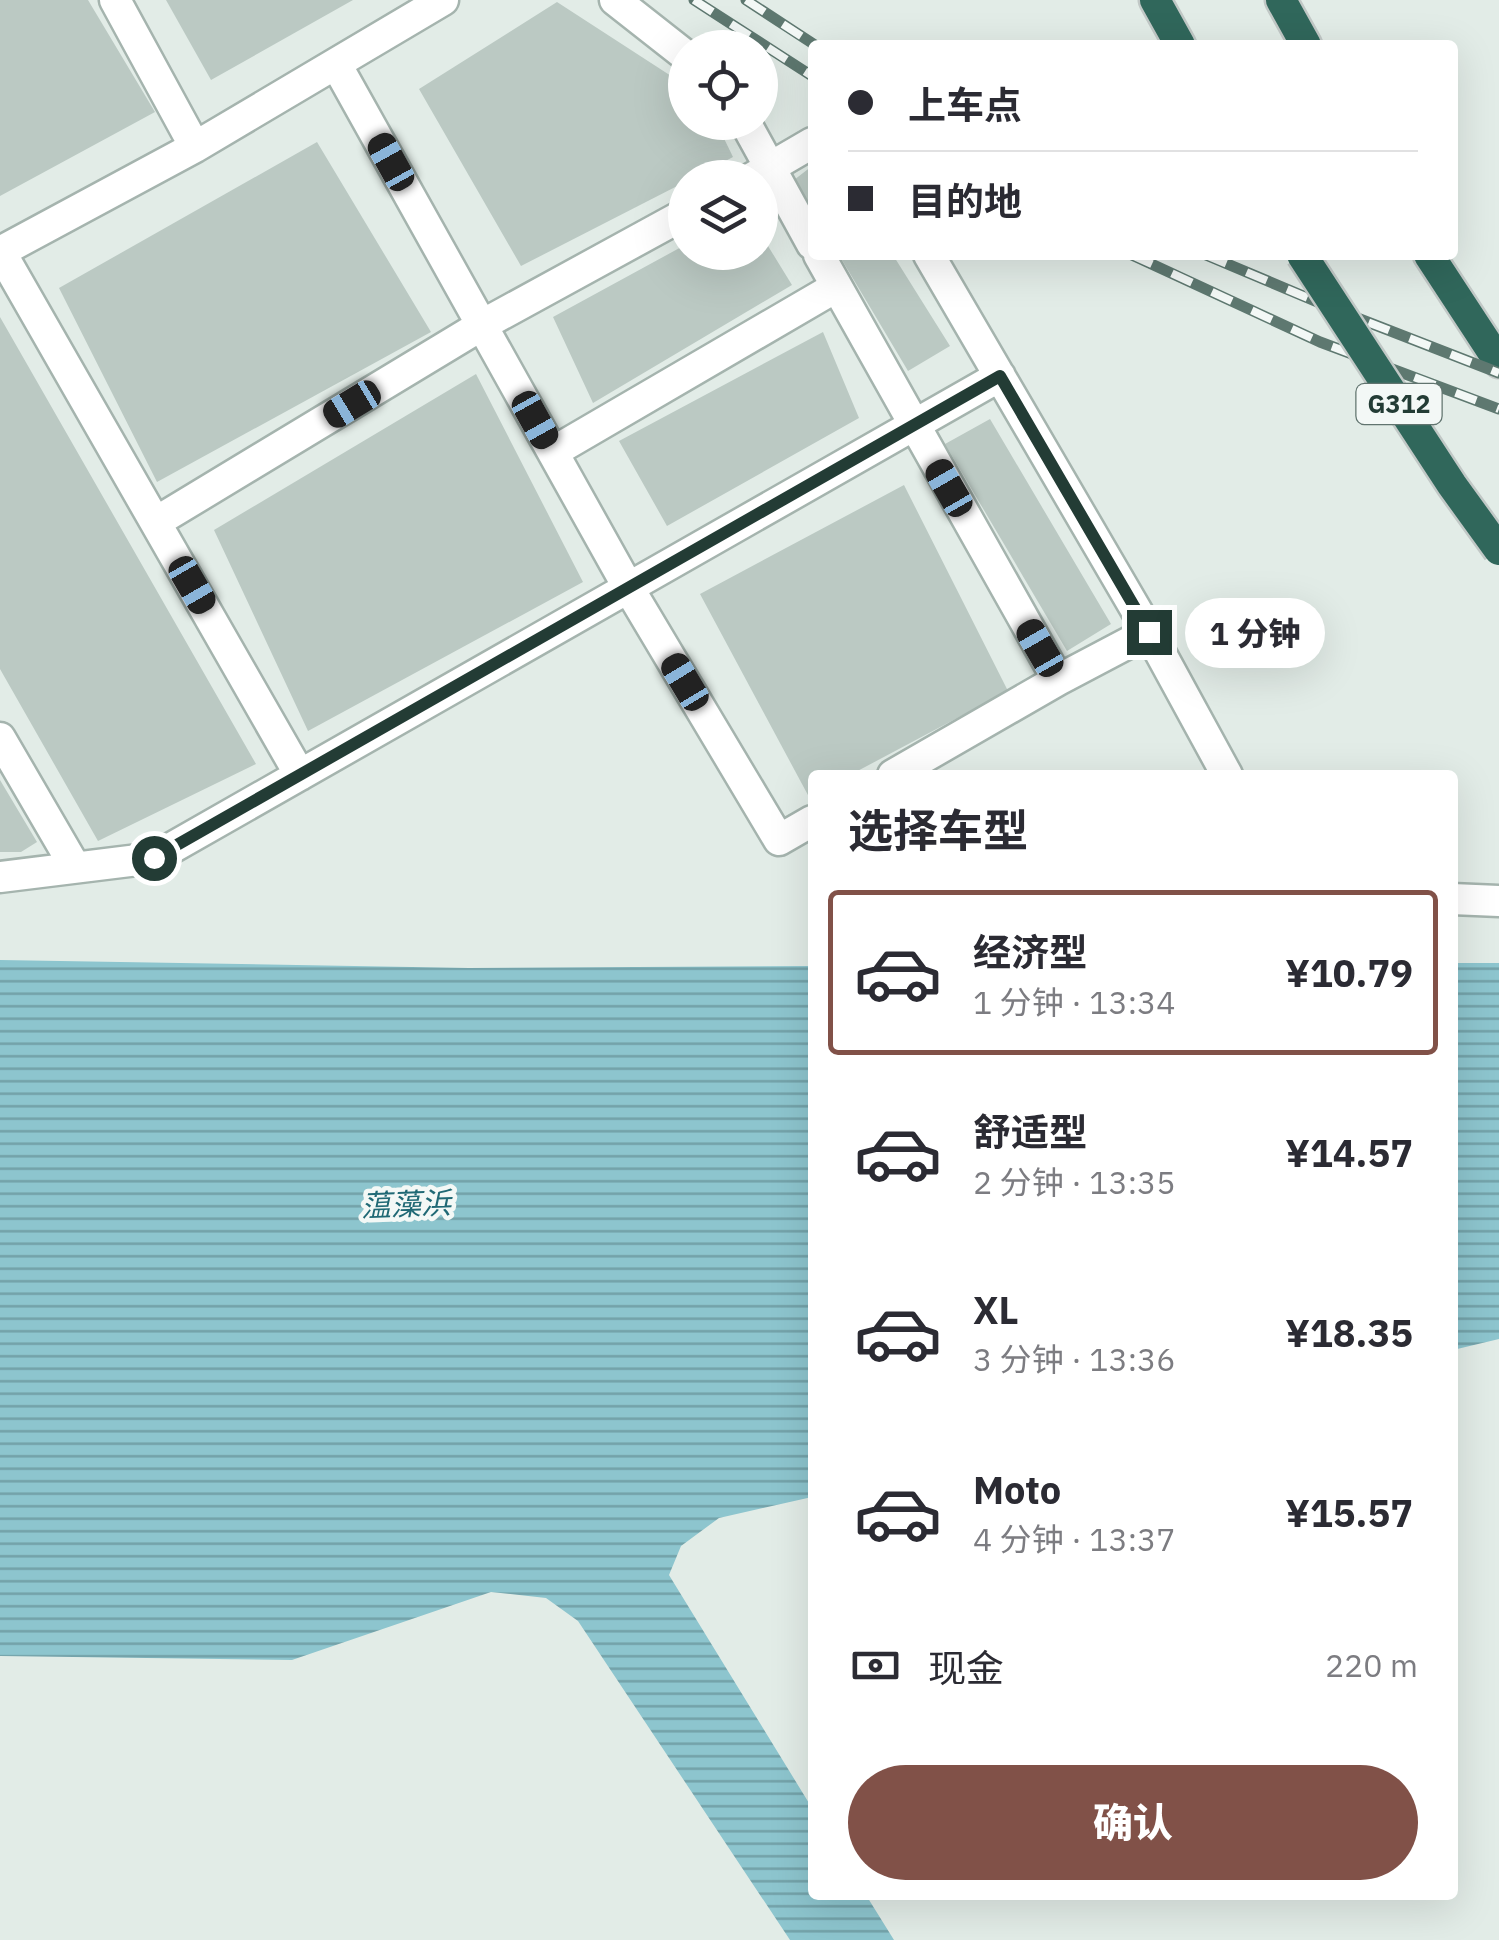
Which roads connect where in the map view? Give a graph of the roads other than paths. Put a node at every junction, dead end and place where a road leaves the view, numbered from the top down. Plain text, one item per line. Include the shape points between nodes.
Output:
1 (115, 0) edge
2 (443, 0) edge
3 (615, 0) edge
4 (1155, 0) edge
5 (1177, 40) edge
6 (668, 42) edge
7 (336, 64) junction
8 (808, 145) edge
9 (195, 147) junction
10 (778, 162) edge
11 (778, 196) edge
12 (668, 223) edge
13 (808, 238) edge
14 (0, 251) edge
15 (822, 260) edge
16 (932, 260) edge
17 (1305, 260) edge
18 (1432, 260) edge
19 (836, 287) junction
20 (482, 325) junction
21 (1499, 362) edge
22 (1000, 376) junction
23 (912, 424) junction
24 (552, 452) junction
25 (156, 522) junction
26 (1499, 550) edge
27 (628, 586) junction
28 (1149, 632) junction
29 (1058, 680) junction
30 (0, 738) edge
31 (902, 770) edge
32 (1224, 770) edge
33 (300, 774) junction
34 (808, 823) edge
35 (74, 867) junction
36 (0, 877) edge
37 (1458, 899) edge
38 (1499, 902) edge

1 - 9 street
2 - 7 street
3 - 6 street
4 - 5 highway
7 - 9 street
7 - 20 street
8 - 10 street
9 - 14 street
11 - 13 street
12 - 20 street
14 - 25 street
15 - 19 street
16 - 22 street
17 - 26 highway, G312, bridge
18 - 21 highway
19 - 23 street
19 - 24 street
20 - 24 street
20 - 25 street
22 - 23 street
22 - 28 street
23 - 27 street
23 - 29 street
24 - 27 street
25 - 33 street
27 - 33 street
27 - 34 street via 779,840
28 - 29 street
28 - 32 street
29 - 31 street
30 - 35 street
33 - 35 street via 154,858
35 - 36 street
37 - 38 street

